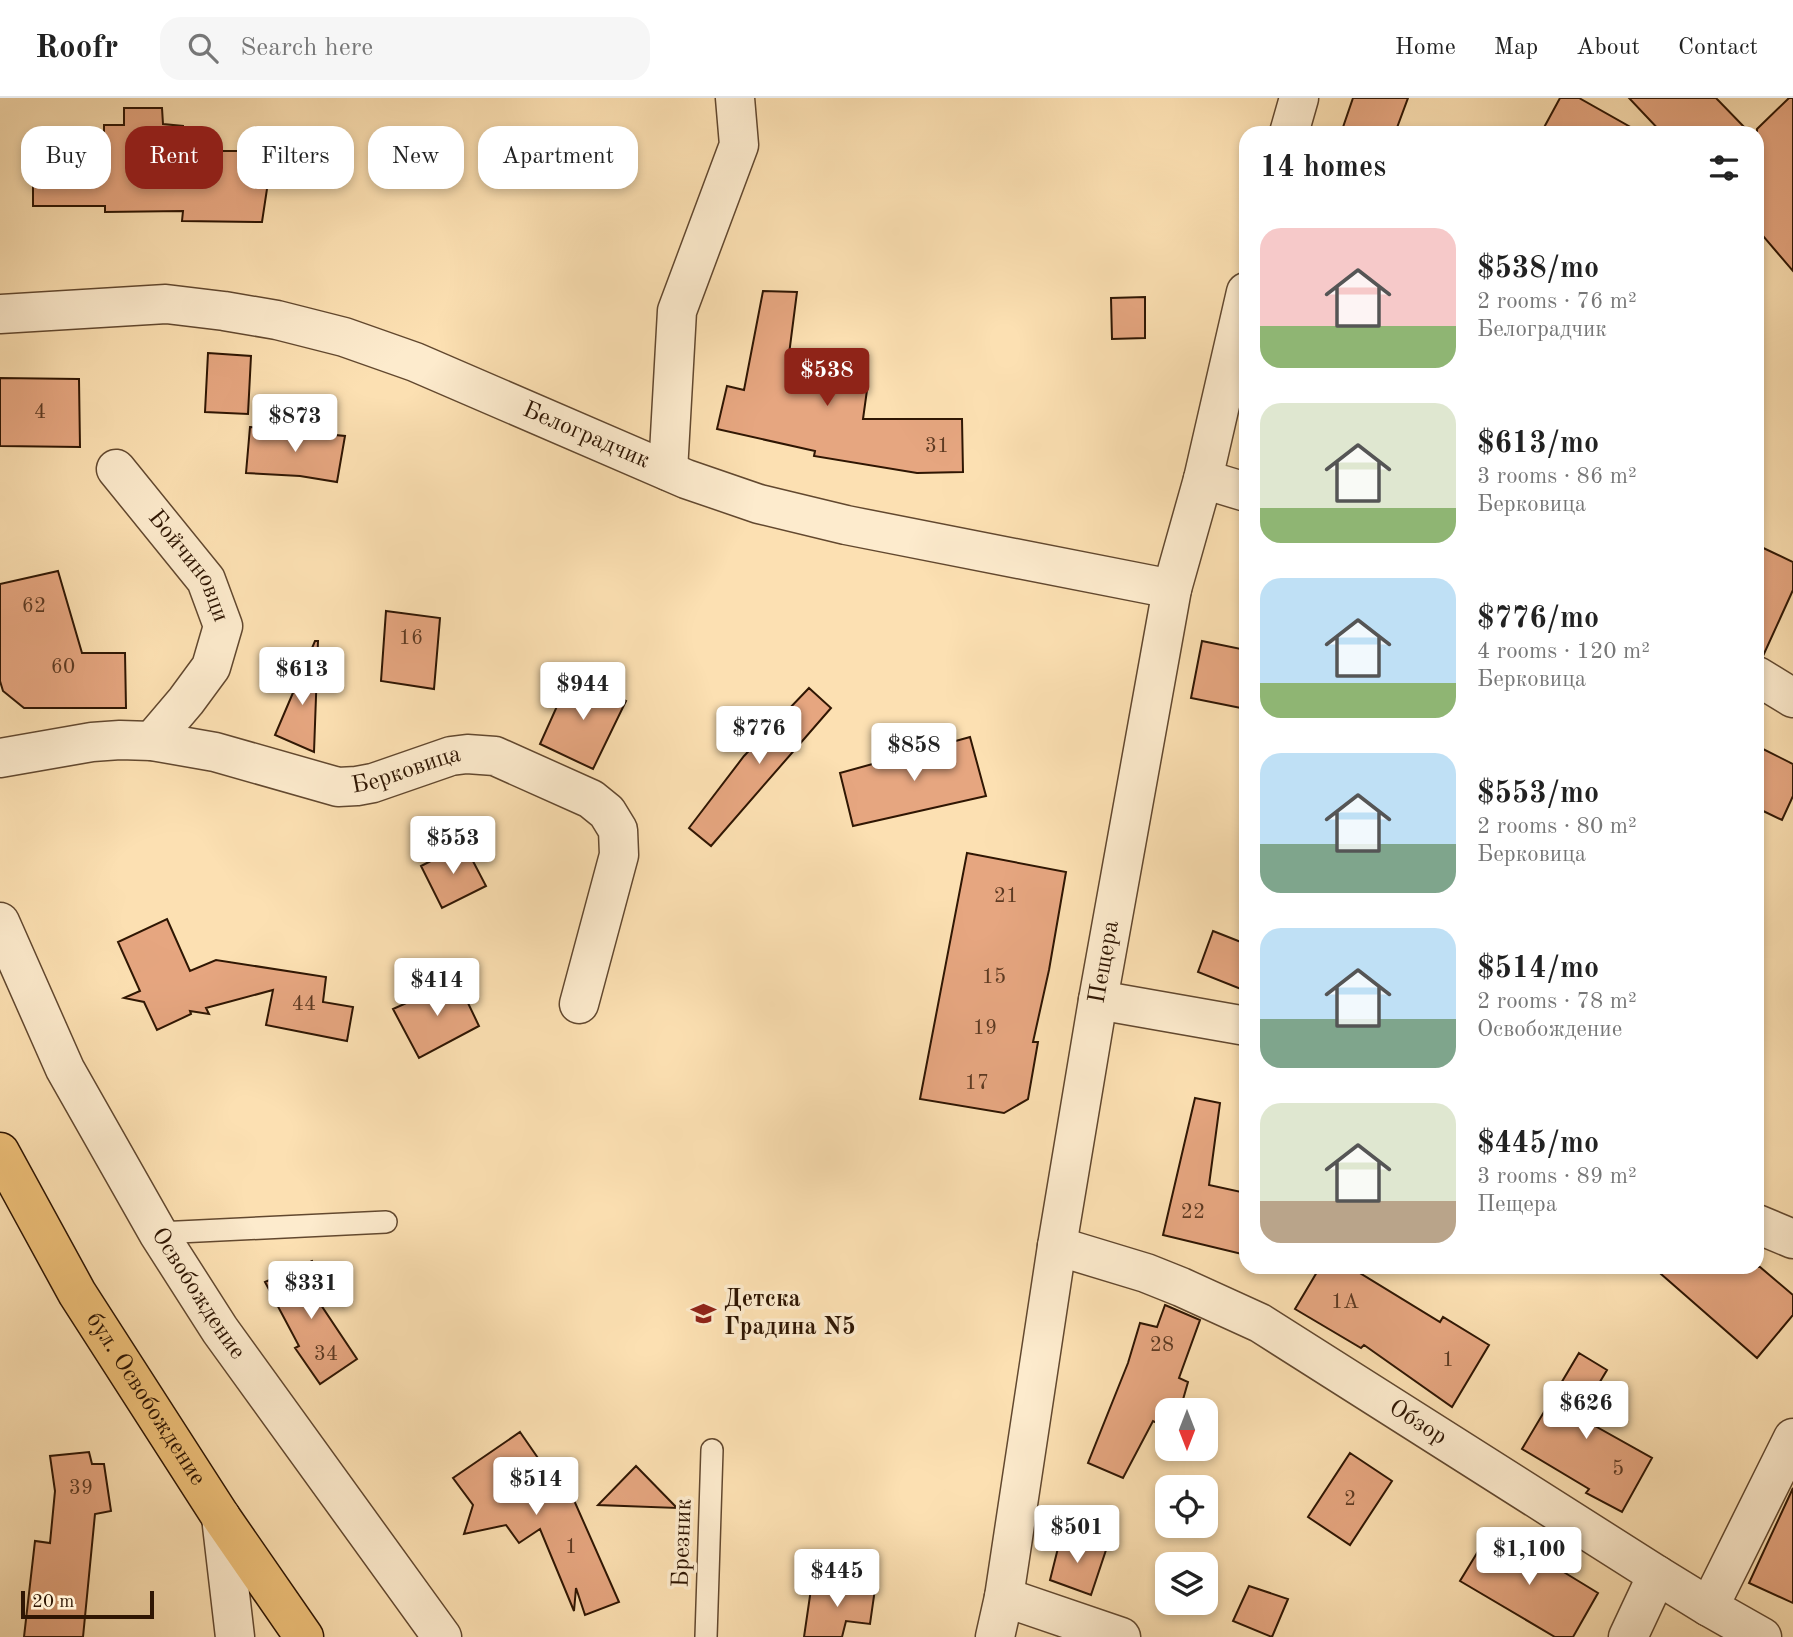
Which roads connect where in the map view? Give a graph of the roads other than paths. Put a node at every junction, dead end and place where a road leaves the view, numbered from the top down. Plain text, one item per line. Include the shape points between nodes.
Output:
1 (734, 98) edge
2 (1299, 98) edge
3 (1291, 126) edge
4 (0, 314) edge
5 (1239, 325) edge
6 (116, 469) dead end
7 (668, 471) junction
8 (1203, 479) junction
9 (1239, 490) edge
10 (1172, 589) junction
11 (1764, 680) edge
12 (1793, 698) edge
13 (152, 741) junction
14 (0, 758) edge
15 (0, 922) edge
16 (1098, 1000) junction
17 (579, 1004) dead end
18 (1239, 1025) edge
19 (0, 1153) edge
20 (386, 1222) dead end
21 (1764, 1227) edge
22 (158, 1233) junction
23 (1793, 1239) edge
24 (1057, 1246) junction
25 (1793, 1438) edge
26 (712, 1450) dead end
27 (221, 1517) junction
28 (1657, 1575) junction
29 (1004, 1597) junction
30 (1709, 1607) junction
31 (235, 1637) edge
32 (304, 1637) edge
33 (442, 1637) edge
34 (705, 1637) edge
35 (995, 1637) edge
36 (1121, 1637) edge
37 (1628, 1637) edge
38 (1762, 1637) edge

1 - 7 street via 739,145 677,311
2 - 3 street
4 - 7 street, Белоградчик via 166,304 277,320 415,362
5 - 8 street, Пещера
6 - 13 street, Бойчиновци via 206,580 223,626 211,667
7 - 10 street, Белоградчик via 758,504 846,525
8 - 9 street
8 - 10 street, Пещера
10 - 16 street, Пещера
11 - 12 street
13 - 14 street, Берковица via 92,742
13 - 17 street, Берковица via 215,752 338,787 373,783 451,756 482,754 591,799 607,812 618,830 619,855
15 - 22 street, Освобождение via 65,1069
16 - 18 street
16 - 24 street, Пещера
19 - 27 main road, бул. Освобождение via 77,1293
20 - 22 lane
21 - 23 street
22 - 33 street, Освобождение via 220,1330
24 - 28 street, Обзор via 1146,1273 1260,1323
24 - 29 street, Пещера
25 - 30 street
26 - 34 lane, Брезник
27 - 31 street
27 - 32 main road, бул. Освобождение
28 - 30 street, Обзор
28 - 37 street
29 - 35 street, Пещера
29 - 36 street
30 - 38 street, Обзор

